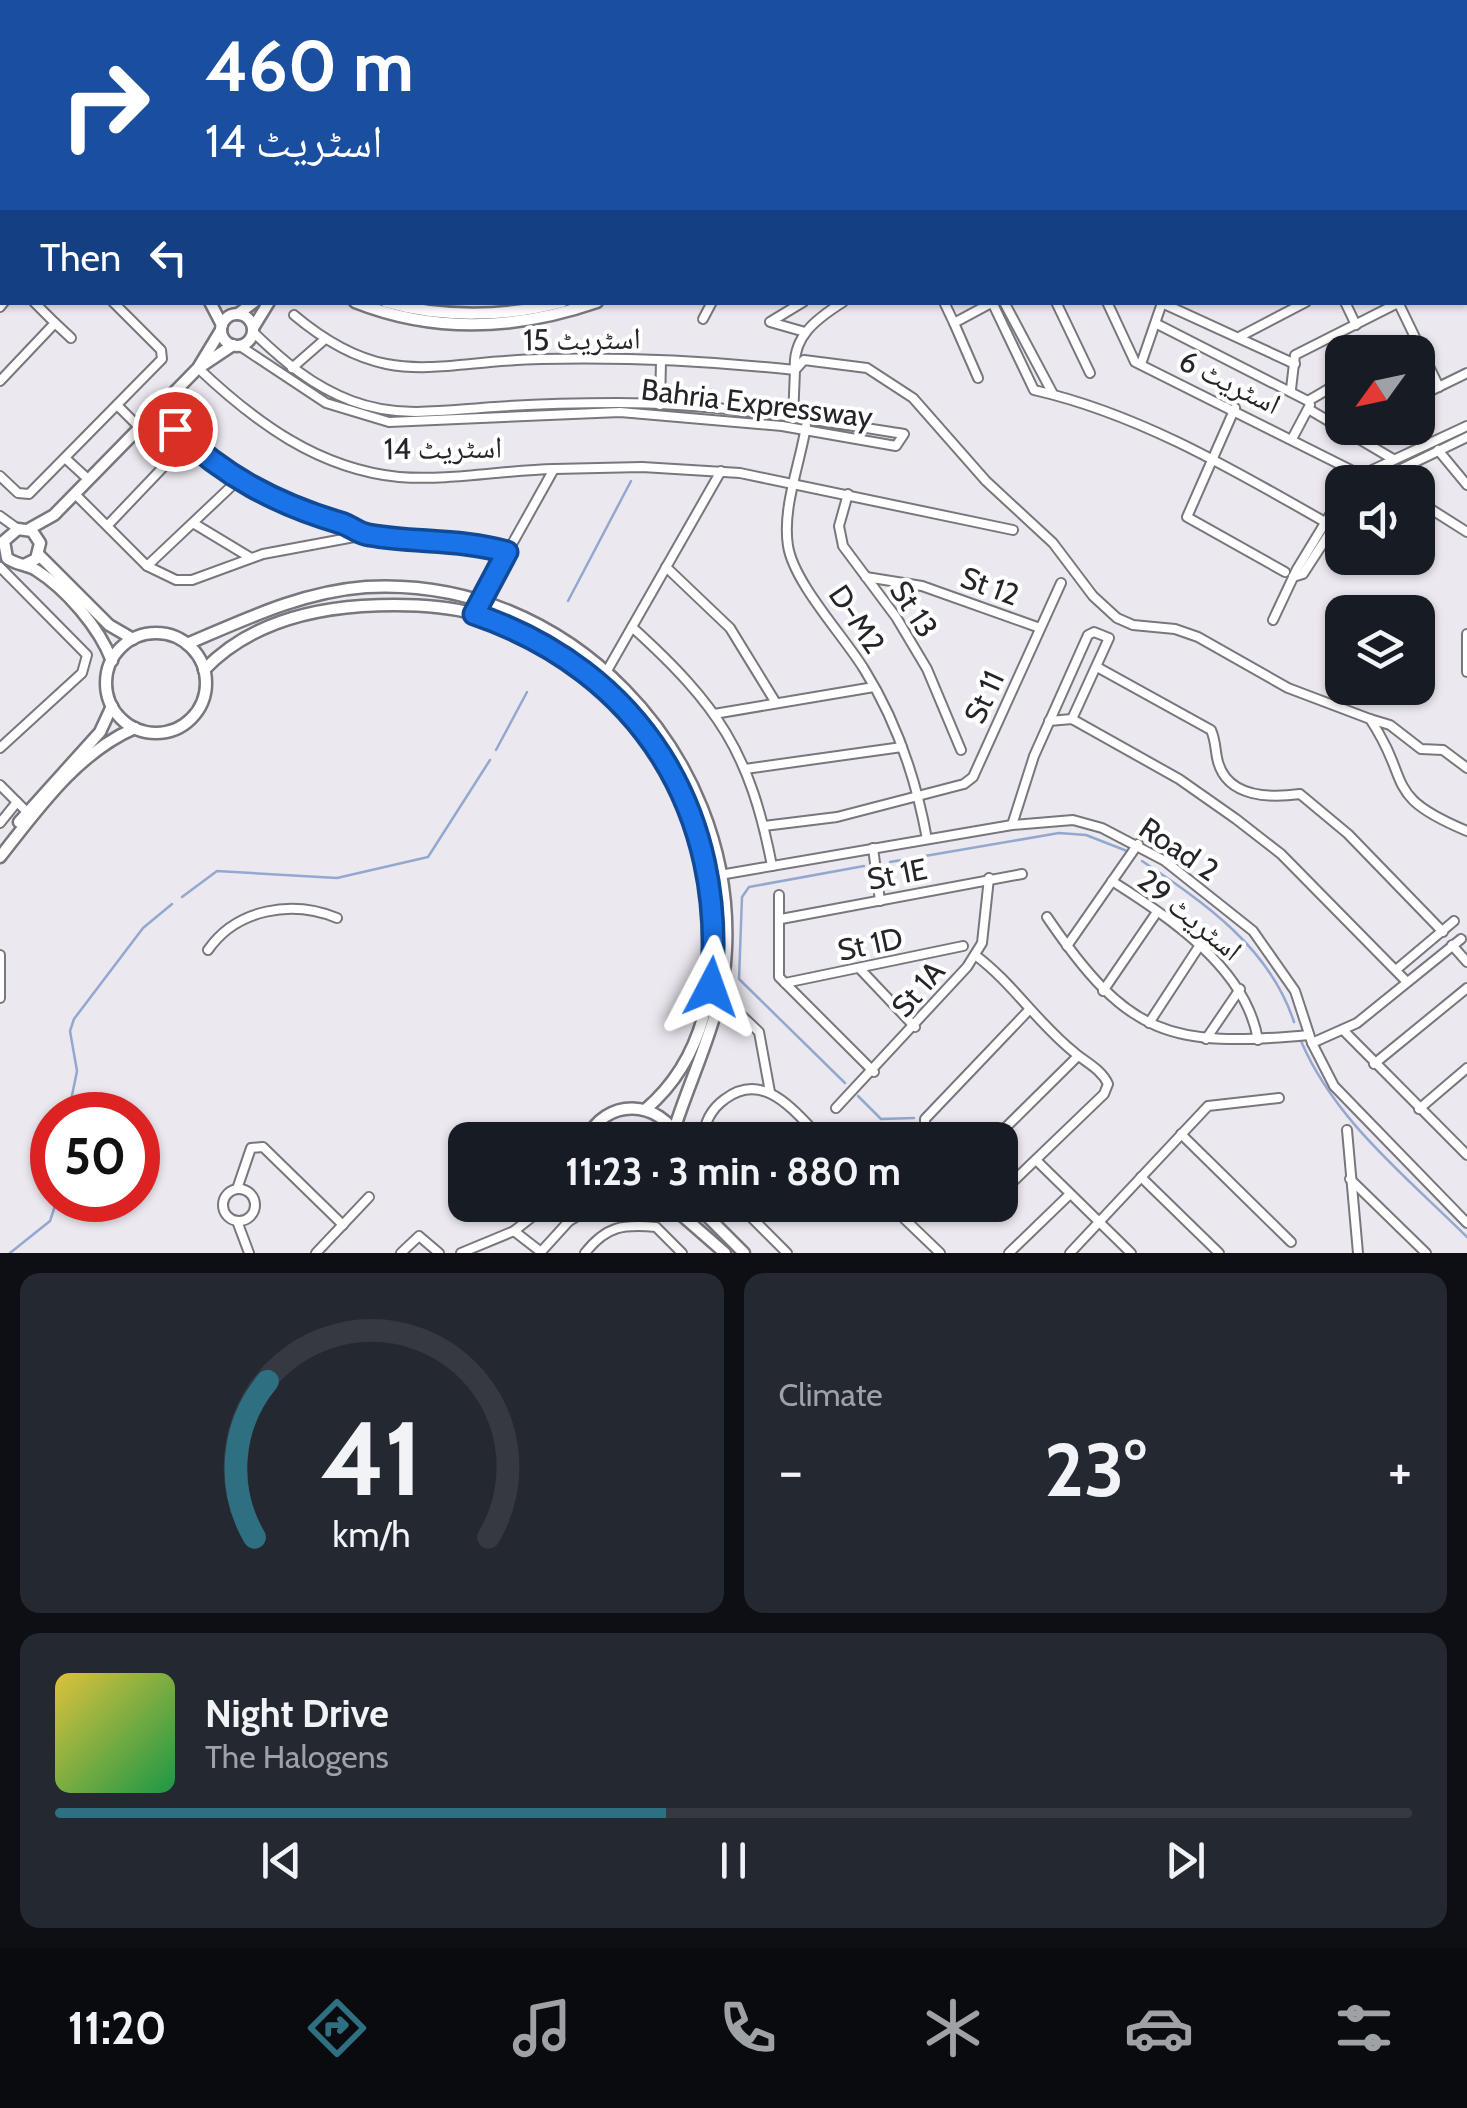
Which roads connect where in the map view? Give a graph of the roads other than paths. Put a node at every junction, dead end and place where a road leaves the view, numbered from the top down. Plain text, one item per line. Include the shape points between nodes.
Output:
1 (37, 305) edge
2 (116, 305) edge
3 (211, 305) edge
4 (230, 305) edge
5 (250, 305) edge
6 (267, 305) edge
7 (363, 305) edge
8 (405, 305) edge
9 (586, 305) edge
10 (710, 305) edge
11 (798, 305) edge
12 (838, 305) edge
13 (945, 305) edge
14 (988, 305) edge
15 (993, 305) edge
16 (1006, 305) edge
17 (1057, 305) edge
18 (1108, 305) edge
19 (1162, 305) edge
20 (1167, 305) edge
21 (1295, 305) edge
22 (1346, 305) edge
23 (1394, 305) edge
24 (1399, 305) edge
25 (516, 307) edge
26 (236, 314) junction
27 (294, 314) dead end
28 (703, 319) dead end
29 (56, 323) junction
30 (954, 323) junction
31 (1157, 324) junction
32 (1356, 324) junction
33 (222, 328) junction
34 (253, 330) junction
35 (804, 332) junction
36 (1414, 335) edge
37 (1239, 337) junction
38 (71, 338) dead end
39 (324, 340) junction
40 (236, 345) junction
41 (1295, 359) junction
42 (661, 361) junction
43 (1141, 364) junction
44 (198, 368) junction
45 (292, 368) junction
46 (796, 370) junction
47 (1090, 373) dead end
48 (1467, 373) edge
49 (978, 378) dead end
50 (1435, 378) edge
51 (0, 381) edge
52 (1439, 386) junction
53 (1435, 388) edge
54 (1290, 389) junction
55 (1053, 394) junction
56 (1325, 394) edge
57 (660, 404) junction
58 (117, 406) junction
59 (1309, 406) junction
60 (1235, 408) junction
61 (157, 410) junction
62 (1325, 417) edge
63 (806, 419) junction
64 (792, 423) junction
65 (1467, 426) edge
66 (140, 428) junction
67 (805, 430) junction
68 (1293, 437) junction
69 (1467, 437) edge
70 (188, 441) junction
71 (1369, 445) edge
72 (1438, 450) junction
73 (64, 458) junction
74 (1213, 458) junction
75 (1393, 459) junction
76 (1343, 465) edge
77 (1382, 465) edge
78 (1410, 465) edge
79 (554, 469) junction
80 (720, 472) junction
81 (0, 476) edge
82 (88, 480) junction
83 (238, 480) junction
84 (796, 483) junction
85 (1467, 485) edge
86 (75, 494) junction
87 (848, 494) junction
88 (1435, 512) edge
89 (54, 515) junction
90 (0, 516) edge
91 (1324, 522) joint
92 (193, 523) junction
93 (108, 525) junction
94 (23, 529) junction
95 (1012, 530) dead end
96 (1467, 532) edge
97 (365, 535) junction
98 (2, 541) edge
99 (1325, 546) edge
100 (39, 549) junction
101 (507, 552) junction
102 (252, 558) junction
103 (24, 565) junction
104 (3, 566) edge
105 (147, 566) junction
106 (666, 566) junction
107 (1289, 574) junction
108 (866, 577) junction
109 (1060, 583) dead end
110 (480, 600) junction
111 (474, 614) junction
112 (1273, 620) dead end
113 (632, 628) junction
114 (1040, 628) junction
115 (1467, 634) edge
116 (133, 639) junction
117 (187, 644) junction
118 (112, 661) junction
119 (1097, 668) junction
120 (204, 670) junction
121 (607, 671) junction
122 (1467, 672) edge
123 (600, 683) junction
124 (874, 687) junction
125 (776, 704) junction
126 (112, 706) junction
127 (714, 714) junction
128 (1370, 719) junction
129 (1072, 720) junction
130 (1050, 721) junction
131 (135, 728) junction
132 (902, 747) junction
133 (0, 748) edge
134 (961, 750) dead end
135 (1467, 768) edge
136 (745, 769) junction
137 (0, 786) edge
138 (920, 796) junction
139 (17, 802) junction
140 (27, 812) junction
141 (0, 823) edge
142 (1012, 825) junction
143 (764, 826) junction
144 (1467, 831) edge
145 (928, 839) junction
146 (1138, 844) junction
147 (0, 847) edge
148 (873, 848) junction
149 (0, 857) edge
150 (772, 866) junction
151 (724, 874) junction
152 (1022, 874) dead end
153 (708, 877) junction
154 (989, 878) junction
155 (1112, 881) junction
156 (780, 895) dead end
157 (880, 901) junction
158 (1157, 912) junction
159 (337, 918) dead end
160 (1048, 918) dead end
161 (781, 919) junction
162 (1454, 921) dead end
163 (1443, 932) junction
164 (1461, 939) dead end
165 (963, 946) dead end
166 (1067, 946) junction
167 (1452, 946) junction
168 (1198, 948) junction
169 (208, 950) dead end
170 (0, 955) edge
171 (975, 955) junction
172 (1467, 962) edge
173 (1397, 968) junction
174 (861, 970) junction
175 (1407, 982) junction
176 (785, 984) junction
177 (711, 987) junction
178 (1467, 988) edge
179 (1240, 990) junction
180 (1103, 991) junction
181 (720, 996) junction
182 (0, 998) edge
183 (1029, 1010) junction
184 (1149, 1023) junction
185 (915, 1028) junction
186 (1344, 1031) junction
187 (1310, 1039) junction
188 (1206, 1040) junction
189 (1258, 1040) junction
190 (1078, 1056) junction
191 (1374, 1064) junction
192 (1467, 1068) edge
193 (874, 1072) junction
194 (770, 1092) junction
195 (1279, 1098) dead end
196 (836, 1108) dead end
197 (646, 1109) junction
198 (1418, 1109) junction
199 (598, 1122) edge
200 (661, 1122) edge
201 (680, 1122) edge
202 (708, 1122) edge
203 (803, 1122) edge
204 (925, 1122) edge
205 (1011, 1122) edge
206 (1346, 1130) dead end
207 (1180, 1134) junction
208 (1465, 1150) edge
209 (1036, 1160) junction
210 (1018, 1177) edge
211 (1141, 1177) junction
212 (1350, 1179) junction
213 (237, 1189) junction
214 (1070, 1194) junction
215 (369, 1197) dead end
216 (237, 1221) junction
217 (526, 1222) edge
218 (567, 1222) edge
219 (689, 1222) edge
220 (713, 1222) edge
221 (756, 1222) edge
222 (908, 1222) edge
223 (1099, 1222) junction
224 (1467, 1223) edge
225 (343, 1224) junction
226 (514, 1231) junction
227 (1291, 1242) dead end
228 (541, 1252) edge
229 (249, 1253) edge
230 (316, 1253) edge
231 (401, 1253) edge
232 (439, 1253) edge
233 (461, 1253) edge
234 (585, 1253) edge
235 (682, 1253) edge
236 (724, 1253) edge
237 (744, 1253) edge
238 (787, 1253) edge
239 (940, 1253) edge
240 (1009, 1253) edge
241 (1070, 1253) edge
242 (1131, 1253) edge
243 (1219, 1253) edge
244 (1358, 1253) edge
245 (1426, 1253) edge

1 - 29 street
2 - 58 street via 163,355
3 - 33 main road
4 - 26 main road
5 - 26 main road
6 - 34 main road
7 - 9 main road via 477,326 516,324
8 - 25 main road via 442,311
10 - 28 street
11 - 35 street via 770,322
12 - 35 street
13 - 30 street
14 - 30 street
15 - 55 street via 1034,390
16 - 55 street
17 - 47 street
18 - 43 street, اسٹریٹ 6
19 - 31 street
20 - 37 street
21 - 37 street
22 - 32 street
23 - 32 street
24 - 36 street
26 - 33 main road
26 - 34 main road
27 - 39 street, اسٹریٹ 15
29 - 38 street
29 - 51 street
30 - 49 street
31 - 43 street
31 - 54 street
32 - 41 street
33 - 40 main road
33 - 44 main road
34 - 40 main road
34 - 45 street, Bahria Expressway
35 - 46 street via 794,351
37 - 41 street
39 - 42 street, اسٹریٹ 15 via 366,358 437,370 538,358
39 - 45 street
40 - 44 main road
40 - 64 street, Bahria Expressway via 326,403 389,422 620,412
41 - 54 street
42 - 46 street, اسٹریٹ 15
42 - 57 street
43 - 60 street, اسٹریٹ 6
44 - 61 main road
44 - 79 street, اسٹریٹ 14 via 268,428 355,469 435,477
45 - 57 street, Bahria Expressway via 353,402 396,412
46 - 64 street
46 - 128 street, اسٹریٹ 15 via 810,359 886,377 1053,543 1118,618 1198,637 1288,688
48 - 52 street
50 - 52 street
52 - 53 street
54 - 59 street
55 - 74 street
56 - 59 street
57 - 64 street, Bahria Expressway
58 - 66 street
58 - 73 street
59 - 62 street
59 - 68 street
60 - 68 street, اسٹریٹ 6
60 - 74 street
61 - 66 main road
61 - 70 street
63 - 64 street, Bahria Expressway
63 - 67 street, D-M2
63 - 67 street, Bahria Expressway via 904,434 896,446
64 - 67 street, Bahria Expressway
65 - 75 street
66 - 82 main road
67 - 84 street, D-M2
68 - 76 street, اسٹریٹ 6
69 - 72 street
70 - 83 street
70 - 93 street
71 - 75 street
72 - 78 street
72 - 85 street
73 - 81 street via 29,494
73 - 82 street
74 - 91 street
74 - 107 street via 1187,516
75 - 77 street
79 - 80 street, اسٹریٹ 14
79 - 101 street
80 - 84 street, اسٹریٹ 14
80 - 106 street
82 - 86 main road
83 - 92 street
83 - 97 street
84 - 87 street, اسٹریٹ 14
84 - 124 street, D-M2 via 788,520 791,559
86 - 89 main road
86 - 93 street
87 - 95 street, اسٹریٹ 14
87 - 108 street, St 13 via 843,546
88 - 96 street
89 - 94 main road
89 - 100 main road
90 - 94 street
91 - 107 street
92 - 102 street
92 - 105 street
93 - 105 street
94 - 98 main road
94 - 100 main road
97 - 101 street via 476,543
97 - 102 street
98 - 104 main road
99 - 107 street via 1303,574
100 - 103 main road
100 - 116 main road via 109,625
101 - 110 street
102 - 105 street via 192,580
103 - 104 main road
103 - 118 main road via 82,614
104 - 133 street via 87,654 82,673
106 - 113 street
106 - 125 street via 730,628
107 - 112 street
108 - 114 street, St 12 via 922,586
108 - 134 street, St 13 via 926,669
109 - 114 street, St 11
110 - 111 street
110 - 117 main road via 414,588 343,590 288,602
110 - 121 main road via 548,630
111 - 120 main road via 388,605 313,612 230,644
111 - 123 main road via 536,638
113 - 121 street
113 - 127 street via 684,674
114 - 138 street, St 11 via 972,776
115 - 122 street
116 - 117 main road via 160,634
116 - 118 main road
117 - 120 main road
118 - 126 main road via 106,683
119 - 129 street
119 - 130 street via 1108,638 1094,632
119 - 163 street via 1210,730 1218,765 1238,787 1270,798 1300,794
120 - 131 main road via 205,695 193,718 172,731
121 - 123 street
121 - 151 main road via 675,750 697,792
123 - 153 main road via 625,705 677,780
124 - 125 street
124 - 132 street, D-M2
125 - 127 street
126 - 131 main road
126 - 140 main road via 100,732
127 - 136 street
128 - 135 street via 1382,720 1421,749 1443,750
128 - 144 street via 1403,791 1422,811
129 - 130 street
129 - 173 street via 1179,779 1281,854
130 - 142 street
131 - 149 main road via 104,742
132 - 136 street
132 - 138 street, D-M2
136 - 143 street
137 - 139 street
138 - 143 street, St 11
138 - 145 street, D-M2
139 - 140 street
139 - 141 street
140 - 147 main road
142 - 145 street, Road 2
142 - 146 street, Road 2 via 1073,820
143 - 150 street
145 - 148 street, Road 2
146 - 155 street
146 - 187 street, Road 2 via 1253,930 1295,991
148 - 150 street, Road 2
148 - 157 street
150 - 151 street, Road 2
151 - 153 street, Road 2
151 - 181 main road
152 - 154 street, St 1E
153 - 177 main road via 714,908
154 - 157 street, St 1E
154 - 171 street, St 1A
155 - 158 street, اسٹریٹ 29
155 - 166 street
156 - 161 street
157 - 161 street, St 1E
158 - 168 street, اسٹریٹ 29
158 - 180 street
159 - 169 street via 309,906 270,911 234,926
160 - 166 street
161 - 176 street via 778,976
162 - 163 street
163 - 173 street
164 - 167 street
165 - 174 street, St 1D
166 - 180 street
167 - 172 street
167 - 175 street
168 - 179 street, اسٹریٹ 29
168 - 184 street
170 - 182 street
171 - 183 street
171 - 185 street, St 1A
173 - 175 street
174 - 176 street, St 1D
174 - 185 street
175 - 186 street
176 - 193 street
177 - 181 street
177 - 197 main road via 687,1063
178 - 191 street
179 - 188 street
179 - 189 street, اسٹریٹ 29
180 - 184 street
181 - 194 street via 759,1032
181 - 201 main road
183 - 190 street
183 - 204 street
184 - 188 street
185 - 193 street, St 1A
186 - 187 street
186 - 191 street
187 - 189 street
187 - 224 street, Road 2 via 1355,1112
188 - 189 street
190 - 205 street
190 - 209 street via 1108,1084
191 - 198 street
192 - 198 street
193 - 196 street, St 1A
194 - 202 street via 732,1094
194 - 203 street
195 - 207 street via 1208,1106
197 - 199 main road via 613,1111
197 - 200 main road
198 - 208 street
206 - 212 street
207 - 211 street
207 - 227 street
209 - 210 street
209 - 214 street
211 - 223 street
211 - 243 street
212 - 244 street
212 - 245 street
213 - 216 street via 223,1205
213 - 216 street via 254,1203 250,1216
213 - 225 street via 250,1148 263,1147
214 - 223 street
214 - 240 street
215 - 225 street
216 - 229 street
217 - 226 street
218 - 228 street
219 - 236 main road
220 - 237 main road
221 - 238 street
222 - 239 street
223 - 241 street
223 - 242 street
225 - 230 street
226 - 228 street
226 - 233 street
231 - 232 street via 419,1236
234 - 235 street via 600,1233 625,1224 656,1227

